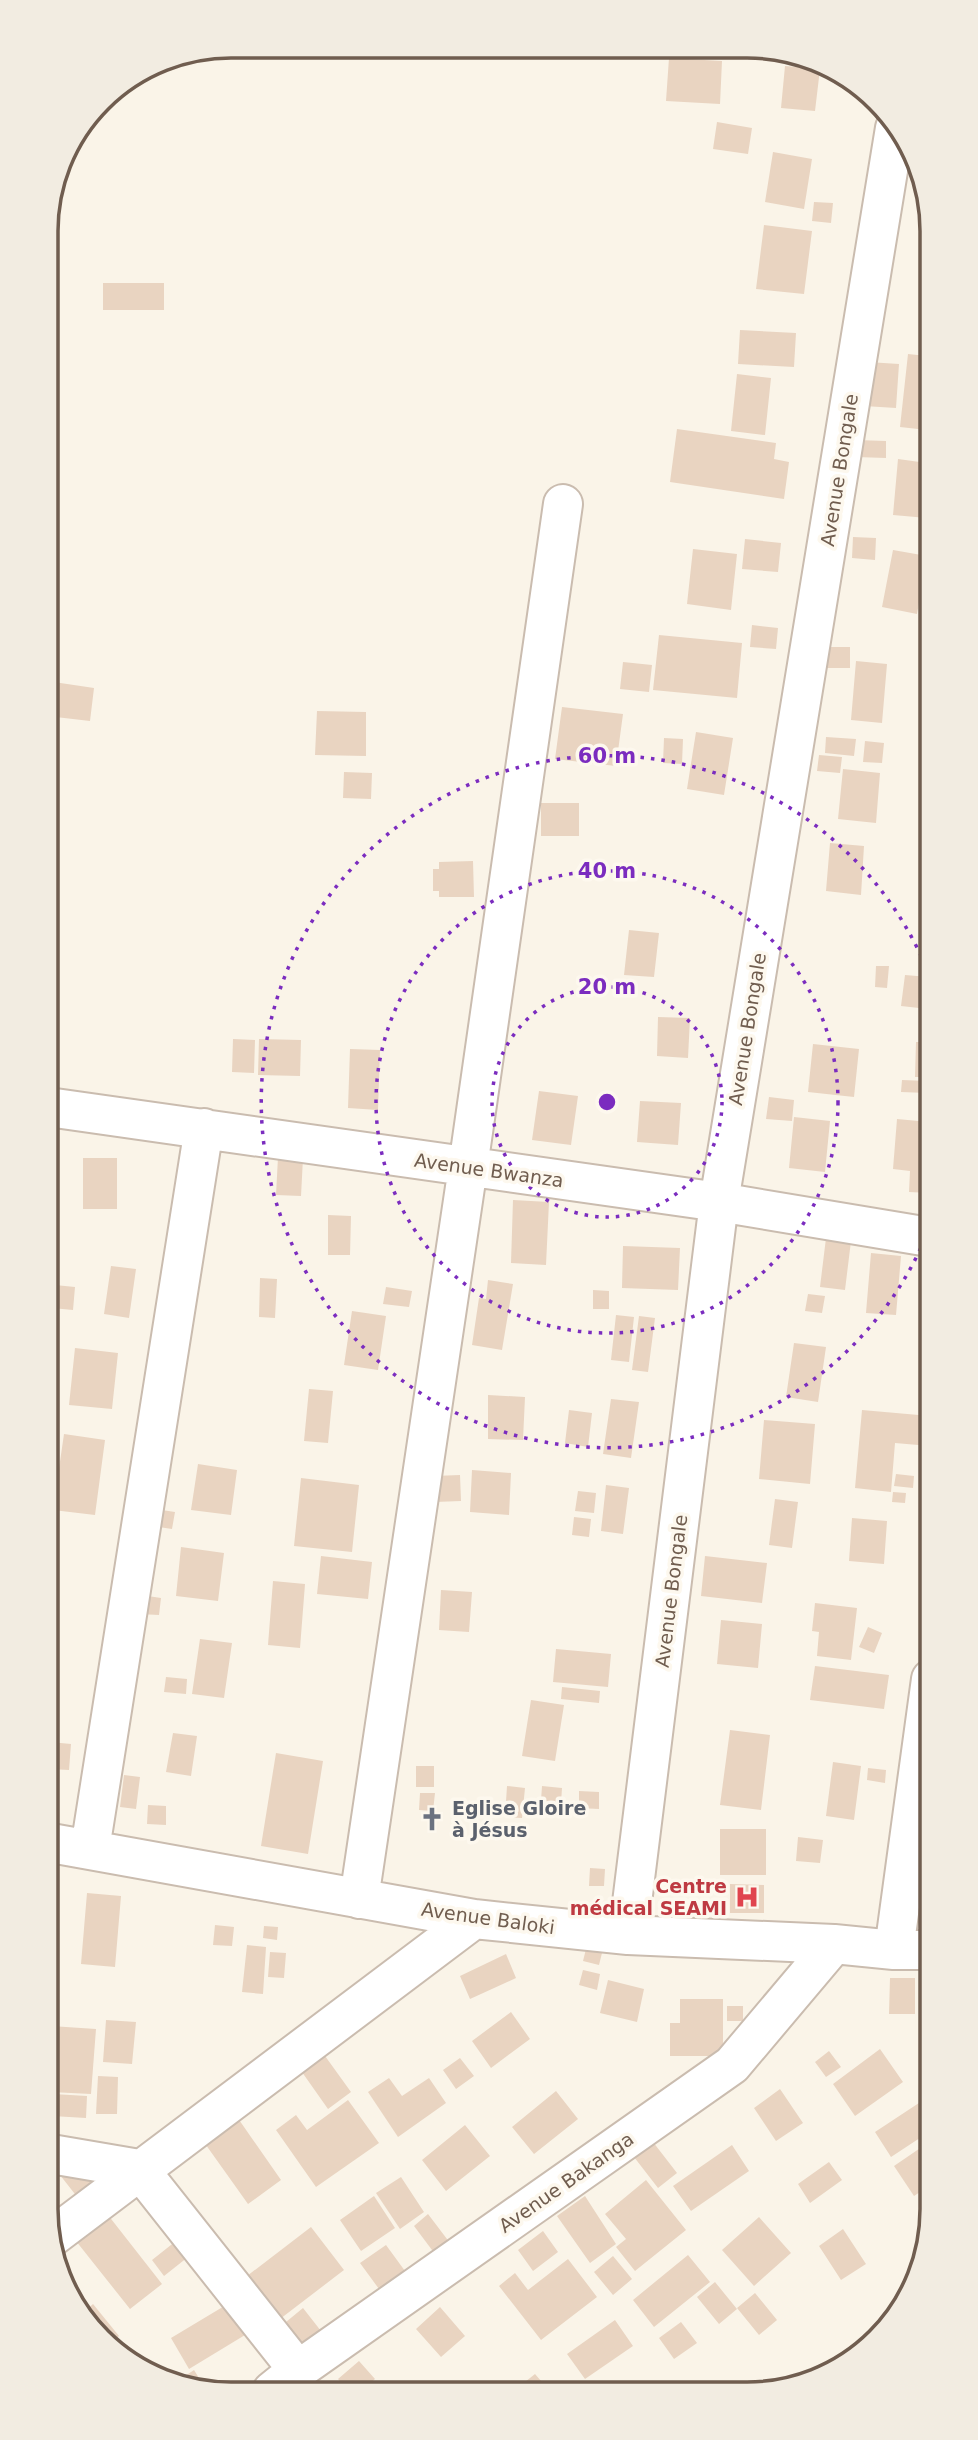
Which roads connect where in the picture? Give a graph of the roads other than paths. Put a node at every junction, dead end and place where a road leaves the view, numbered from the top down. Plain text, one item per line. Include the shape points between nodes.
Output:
1 (893, 138) edge
2 (563, 504) dead end
3 (58, 1108) edge
4 (204, 1128) junction
5 (468, 1167) junction
6 (719, 1202) junction
7 (920, 1236) edge
8 (920, 1760) edge
9 (58, 1844) edge
10 (90, 1849) junction
11 (359, 1899) junction
12 (474, 1919) junction
13 (628, 1935) junction
14 (834, 1944) junction
15 (894, 1950) junction
16 (920, 1950) edge
17 (58, 2155) edge
18 (139, 2169) junction
19 (59, 2232) edge
20 (285, 2380) edge

1 - 6 street, Avenue Bongale
2 - 5 street
3 - 4 street, Avenue Bwanza
4 - 5 street, Avenue Bwanza
4 - 10 street
5 - 6 street, Avenue Bwanza
5 - 11 street
6 - 7 street, Avenue Bwanza
6 - 13 street, Avenue Bongale
8 - 15 street
9 - 10 street, Avenue Baloki
10 - 11 street, Avenue Baloki
11 - 12 street, Avenue Baloki
12 - 13 street, Avenue Baloki
12 - 18 street
13 - 14 street, Avenue Baloki
14 - 15 street, Avenue Baloki
14 - 20 street, Avenue Bakanga via 732,2066
15 - 16 street, Avenue Baloki
17 - 18 street
18 - 19 street
18 - 20 street

